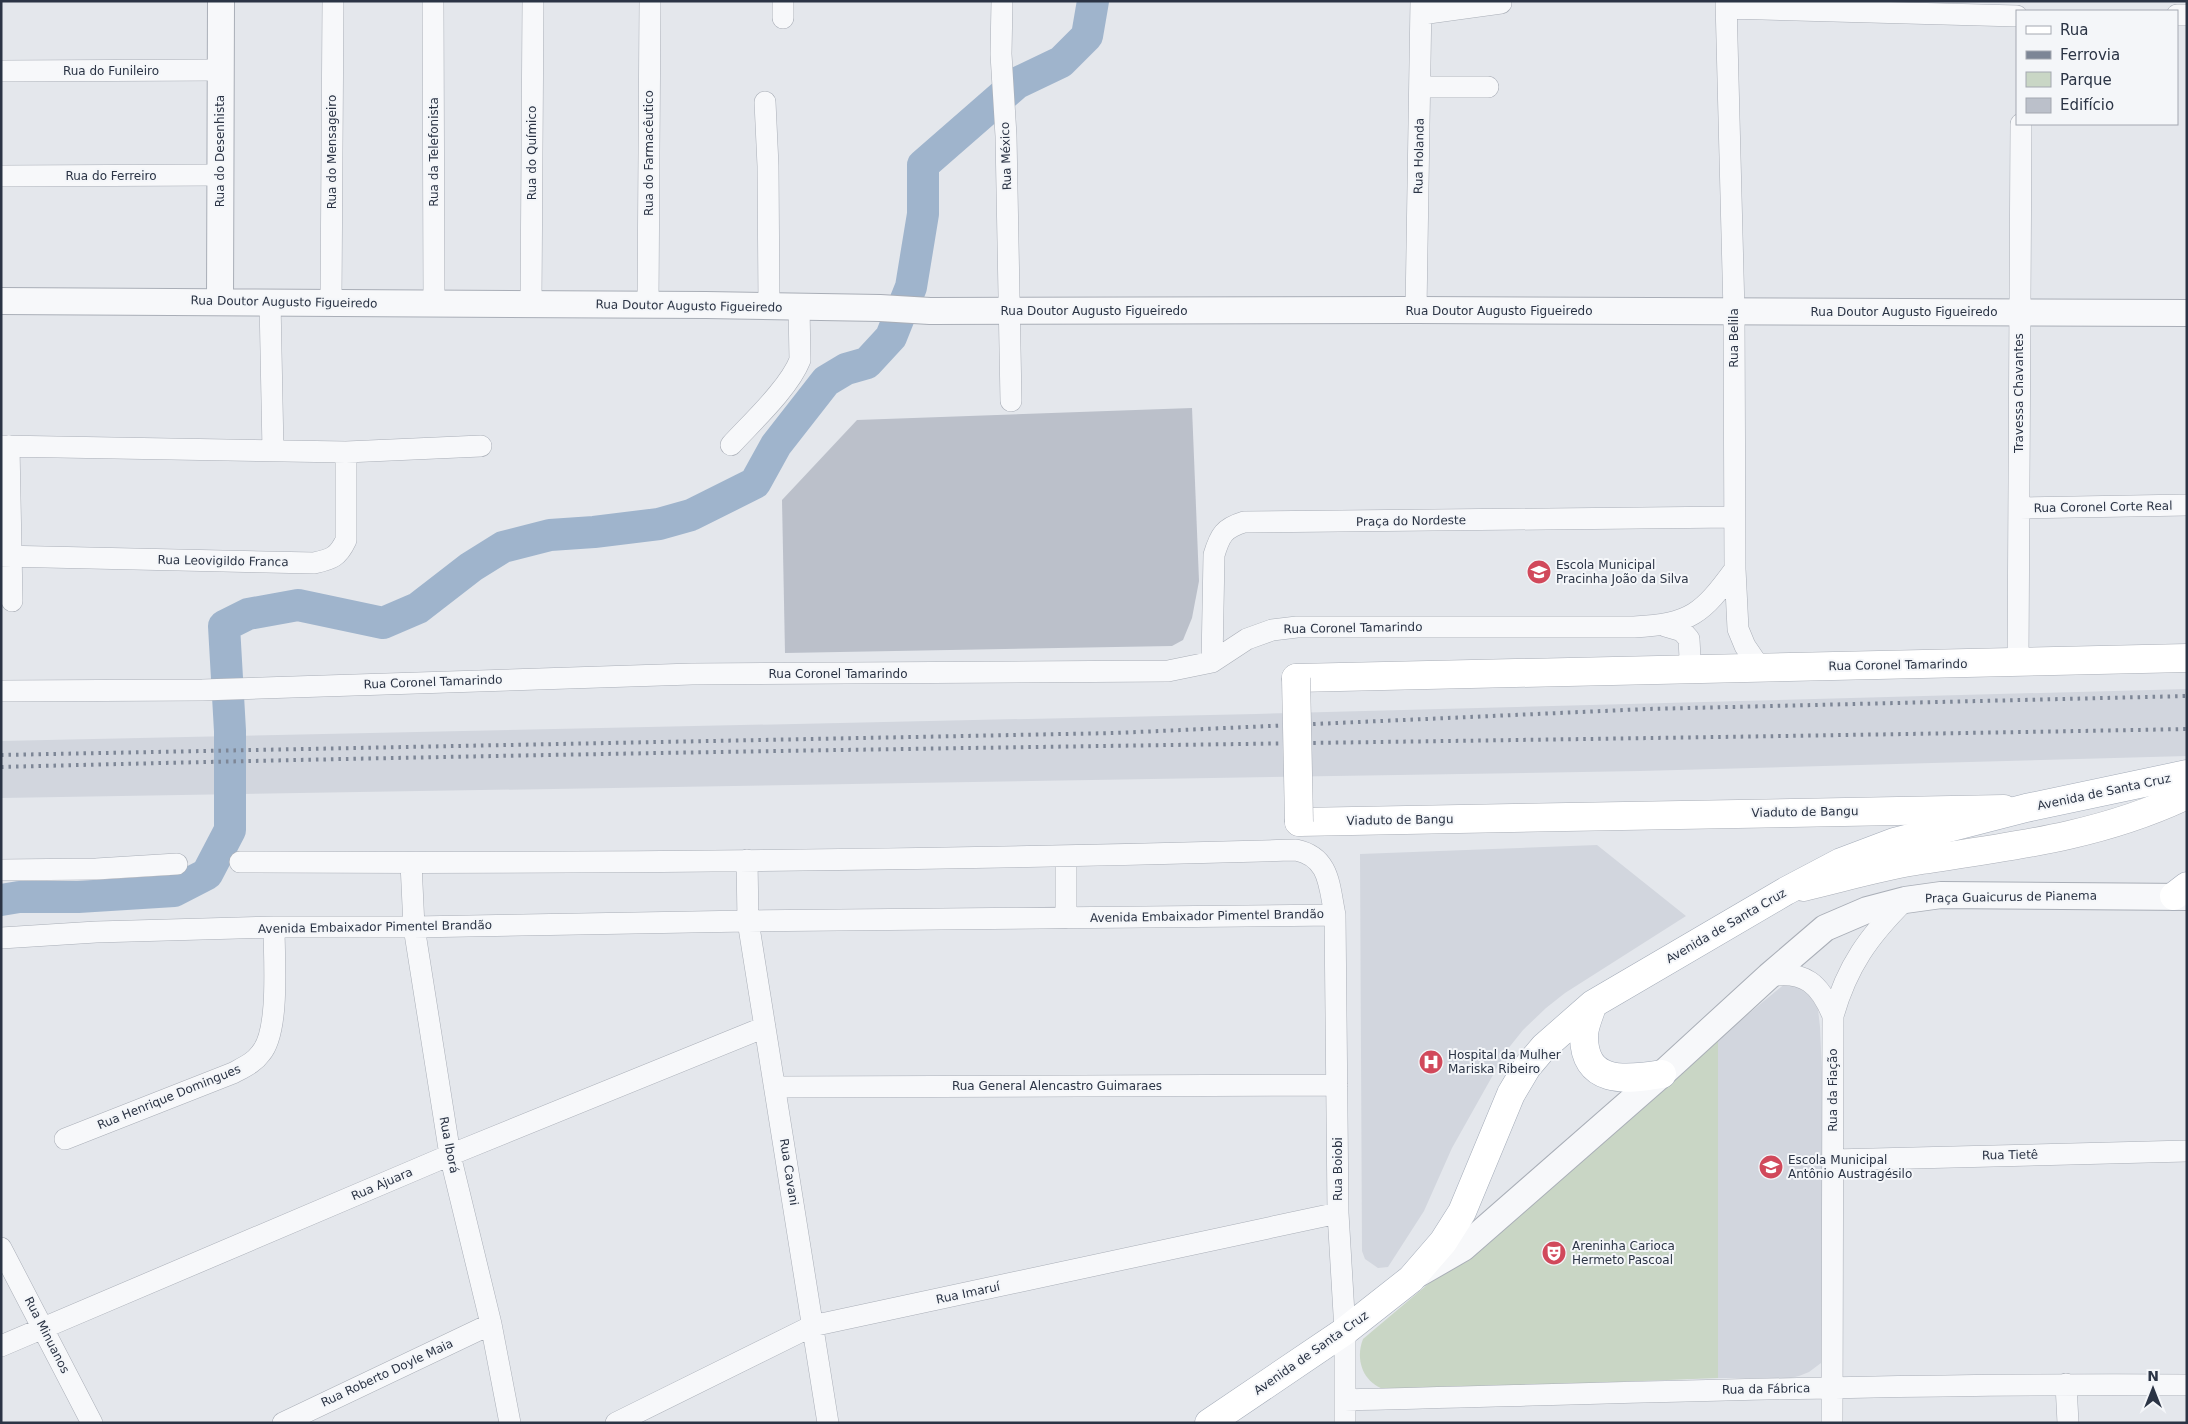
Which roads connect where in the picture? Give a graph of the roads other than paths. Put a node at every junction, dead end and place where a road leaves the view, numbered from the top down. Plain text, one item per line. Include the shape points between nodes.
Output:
1 (221, 1) edge
2 (332, 1) edge
3 (433, 1) edge
4 (533, 1) edge
5 (650, 1) edge
6 (1002, 1) edge
7 (1501, 3) dead end
8 (1727, 5) edge
9 (1421, 7) edge
10 (2016, 16) edge
11 (221, 70) junction
12 (1, 71) edge
13 (1488, 87) dead end
14 (1420, 88) junction
15 (765, 102) dead end
16 (2021, 125) edge
17 (220, 175) junction
18 (1, 176) edge
19 (1, 301) edge
20 (220, 301) junction
21 (270, 301) junction
22 (331, 302) junction
23 (434, 303) junction
24 (531, 304) junction
25 (648, 305) junction
26 (769, 306) junction
27 (799, 307) junction
28 (1416, 310) junction
29 (1009, 311) junction
30 (1734, 312) junction
31 (2019, 312) junction
32 (2187, 313) edge
33 (1011, 401) dead end
34 (731, 445) dead end
35 (5, 446) edge
36 (481, 446) dead end
37 (272, 451) junction
38 (346, 452) junction
39 (2187, 505) edge
40 (2020, 508) junction
41 (1734, 517) junction
42 (6, 556) edge
43 (1735, 569) junction
44 (12, 602) dead end
45 (1665, 626) junction
46 (2187, 658) edge
47 (1212, 662) junction
48 (2018, 663) junction
49 (1760, 668) junction
50 (1676, 669) junction
51 (1, 691) edge
52 (2187, 774) edge
53 (2187, 795) edge
54 (2026, 808) junction
55 (1066, 856) junction
56 (748, 860) junction
57 (240, 862) dead end
58 (411, 863) junction
59 (177, 864) dead end
60 (1, 870) edge
61 (1786, 891) junction
62 (2182, 893) edge
63 (1905, 900) junction
64 (1335, 915) junction
65 (1066, 918) junction
66 (748, 921) junction
67 (274, 927) junction
68 (414, 927) junction
69 (1, 938) edge
70 (1769, 976) junction
71 (1593, 1004) junction
72 (1833, 1016) junction
73 (765, 1026) junction
74 (1662, 1074) junction
75 (1338, 1085) junction
76 (776, 1087) junction
77 (66, 1139) dead end
78 (2187, 1151) edge
79 (450, 1155) junction
80 (1833, 1160) junction
81 (1338, 1213) junction
82 (1, 1248) edge
83 (1410, 1279) junction
84 (491, 1324) junction
85 (812, 1326) junction
86 (44, 1328) junction
87 (1345, 1331) junction
88 (1, 1346) edge
89 (2066, 1384) junction
90 (2187, 1385) edge
91 (1831, 1387) junction
92 (1345, 1400) junction
93 (92, 1423) edge
94 (283, 1423) edge
95 (510, 1423) edge
96 (616, 1423) edge
97 (828, 1423) edge
98 (1209, 1423) edge
99 (1345, 1423) edge
100 (1832, 1423) edge
101 (2068, 1423) edge

1 - 11 street, Rua do Desenhista
2 - 22 street, Rua do Mensageiro
3 - 23 street, Rua da Telefonista
4 - 24 street, Rua do Químico
5 - 25 street, Rua do Farmacêutico
6 - 29 street, Rua México
7 - 9 street
8 - 10 street
8 - 30 street, Rua Belila
9 - 14 street, Rua Holanda
11 - 12 street, Rua do Funileiro
11 - 17 street, Rua do Desenhista
13 - 14 street
14 - 28 street, Rua Holanda
15 - 26 street
16 - 31 street, Travessa Chavantes
17 - 18 street, Rua do Ferreiro
17 - 20 street, Rua do Desenhista
19 - 20 street, Rua Doutor Augusto Figueiredo
20 - 21 street, Rua Doutor Augusto Figueiredo
21 - 22 street, Rua Doutor Augusto Figueiredo
21 - 37 street
22 - 23 street, Rua Doutor Augusto Figueiredo
23 - 24 street, Rua Doutor Augusto Figueiredo
24 - 25 street, Rua Doutor Augusto Figueiredo
25 - 26 street, Rua Doutor Augusto Figueiredo
26 - 27 street, Rua Doutor Augusto Figueiredo
27 - 29 street, Rua Doutor Augusto Figueiredo
27 - 34 street via 800,360 797,367 776,396
28 - 29 street, Rua Doutor Augusto Figueiredo
28 - 30 street, Rua Doutor Augusto Figueiredo
29 - 33 street, Rua México
30 - 31 street, Rua Doutor Augusto Figueiredo
30 - 41 street, Rua Belila
31 - 32 street, Rua Doutor Augusto Figueiredo
31 - 40 street, Travessa Chavantes
35 - 37 street
35 - 42 street
36 - 38 street
37 - 38 street
38 - 42 street, Rua Leovigildo Franca via 346,540 340,552 329,560 314,563
39 - 40 street, Rua Coronel Corte Real
40 - 48 street, Travessa Chavantes
41 - 43 street, Rua Belila
41 - 47 street, Praça do Nordeste via 1244,522 1229,527 1218,540 1214,555
42 - 44 street
43 - 45 street, Rua Coronel Tamarindo via 1702,609
43 - 49 street, Rua Belila via 1738,629 1744,646
45 - 47 street, Rua Coronel Tamarindo via 1297,627 1272,630 1247,639
45 - 50 street, Rua Coronel Tamarindo via 1682,631 1689,639 1690,658 1686,665
46 - 48 main road, Rua Coronel Tamarindo
47 - 51 street, Rua Coronel Tamarindo via 1168,671 692,674 202,690
48 - 49 main road, Rua Coronel Tamarindo
49 - 50 main road, Rua Coronel Tamarindo
50 - 54 main road, Viaduto de Bangu, bridge via 1296,678 1299,822
52 - 54 main road, Avenida de Santa Cruz
53 - 61 main road via 2120,822 2057,838 1993,851 1920,860
54 - 61 main road, Avenida de Santa Cruz via 1894,842 1841,862
55 - 56 street, Avenida Embaixador Pimentel Brandão
55 - 64 street, Avenida Embaixador Pimentel Brandão via 1308,852 1320,862 1326,873
55 - 65 street
56 - 58 street, Avenida Embaixador Pimentel Brandão
56 - 66 street
57 - 58 street, Avenida Embaixador Pimentel Brandão
58 - 68 street, Rua Iborá
59 - 60 street via 96,870
61 - 71 main road, Avenida de Santa Cruz
62 - 63 street, Praça Guaicurus de Pianema via 1941,896
63 - 70 street, Praça Guaicurus de Pianema via 1866,910 1826,928
63 - 72 street, Rua da Fiação via 1866,942 1840,990
64 - 65 street, Avenida Embaixador Pimentel Brandão
64 - 75 street, Rua Boiobi
65 - 66 street, Avenida Embaixador Pimentel Brandão
66 - 68 street, Avenida Embaixador Pimentel Brandão
66 - 73 street, Rua Cavani
67 - 68 street, Avenida Embaixador Pimentel Brandão
67 - 69 street, Avenida Embaixador Pimentel Brandão
67 - 77 street, Rua Henrique Domingues via 273,1020 270,1038 262,1052 250,1064 233,1073
68 - 79 street, Rua Iborá
70 - 72 street via 1784,973 1800,976 1816,986 1826,998
70 - 74 street, Avenida de Santa Cruz
71 - 74 main road via 1584,1032 1586,1053 1593,1066 1606,1075 1622,1078
71 - 83 main road, Avenida de Santa Cruz via 1544,1047 1527,1067 1511,1094 1462,1212 1442,1242
72 - 80 street, Rua da Fiação
73 - 76 street, Rua Cavani
73 - 79 street, Rua Ajuara
74 - 83 street, Avenida de Santa Cruz via 1463,1248
75 - 76 street, Rua General Alencastro Guimaraes
75 - 81 street, Rua Boiobi
76 - 85 street, Rua Cavani
78 - 80 street, Rua Tietê
79 - 84 street, Rua Iborá
79 - 86 street, Rua Ajuara
80 - 91 street, Rua da Fiação
81 - 85 street, Rua Imaruí
81 - 87 street, Rua Boiobi
82 - 86 street, Rua Minuanos
83 - 87 main road, Avenida de Santa Cruz
84 - 94 street, Rua Roberto Doyle Maia
84 - 95 street, Rua Iborá
85 - 96 street, Rua Imaruí
85 - 97 street, Rua Cavani
86 - 88 street, Rua Ajuara
86 - 93 street, Rua Minuanos
87 - 92 street, Rua Boiobi
87 - 98 main road, Avenida de Santa Cruz
89 - 90 street, Rua da Fábrica
89 - 91 street, Rua da Fábrica
89 - 101 street
91 - 92 street, Rua da Fábrica
91 - 100 street, Rua da Fiação
92 - 99 street, Rua Boiobi

